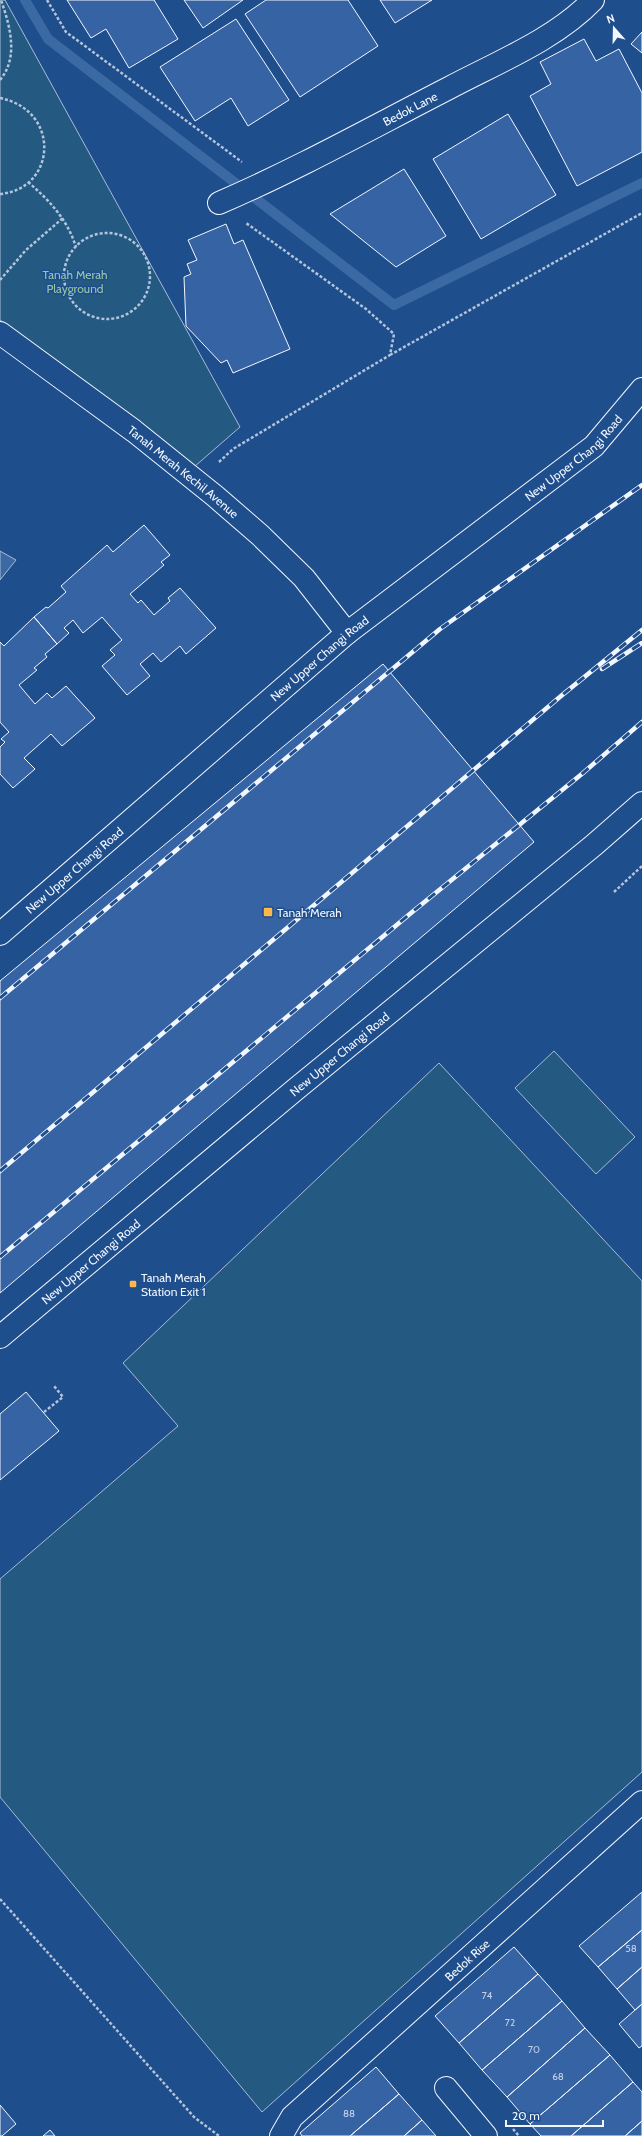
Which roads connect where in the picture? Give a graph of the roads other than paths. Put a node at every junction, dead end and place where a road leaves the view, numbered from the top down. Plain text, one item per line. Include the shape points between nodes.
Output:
1 (593, 0) edge
2 (219, 203) road end
3 (0, 333) edge
4 (642, 389) edge
5 (347, 633) junction
6 (642, 803) edge
7 (0, 934) edge
8 (0, 1337) edge
9 (642, 1802) edge
10 (446, 2088) dead end
11 (281, 2136) edge
12 (486, 2136) edge

1 - 2 main road, Bedok Lane via 559,28 518,51 268,182
3 - 5 main road, Tanah Merah Kechil Avenue via 134,431 215,496 304,578
4 - 5 main road, New Upper Changi Road via 594,446
5 - 7 main road, New Upper Changi Road
6 - 8 main road, New Upper Changi Road
9 - 11 main road, Bedok Rise via 292,2117
10 - 12 main road

